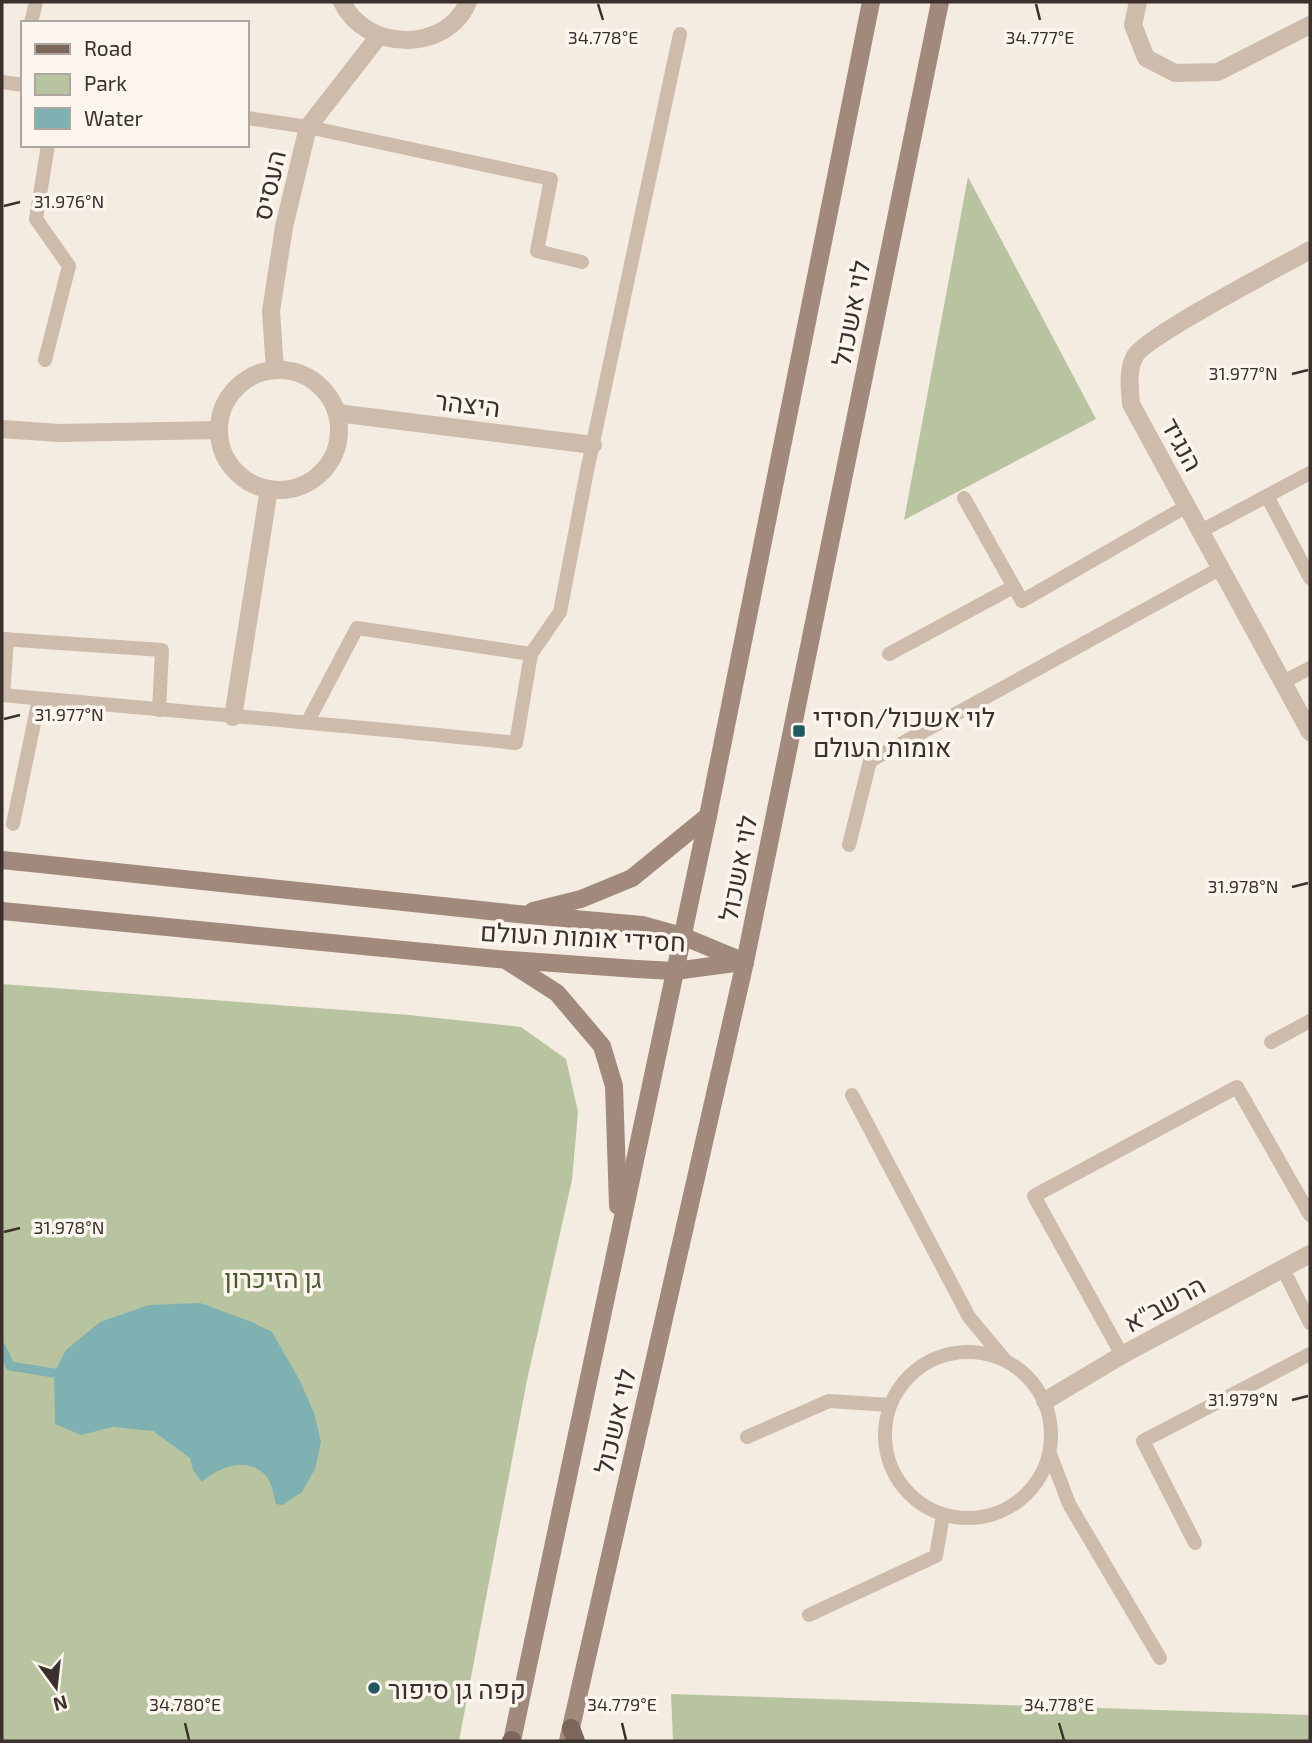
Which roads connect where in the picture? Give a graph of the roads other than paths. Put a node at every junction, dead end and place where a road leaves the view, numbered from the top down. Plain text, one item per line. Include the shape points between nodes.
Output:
1 (36, 2) edge
2 (342, 2) edge
3 (468, 2) edge
4 (871, 2) edge
5 (940, 2) edge
6 (1138, 2) edge
7 (31, 21) edge
8 (1310, 25) edge
9 (680, 34) dead end
10 (379, 36) junction
11 (2, 82) edge
12 (21, 85) edge
13 (248, 118) edge
14 (308, 127) junction
15 (48, 147) edge
16 (1308, 257) edge
17 (582, 262) dead end
18 (45, 360) dead end
19 (275, 370) junction
20 (337, 413) junction
21 (2, 429) edge
22 (219, 430) junction
23 (593, 446) junction
24 (1310, 473) edge
25 (270, 489) junction
26 (1267, 496) junction
27 (964, 498) dead end
28 (1187, 506) junction
29 (1201, 531) junction
30 (1221, 568) junction
31 (1310, 578) edge
32 (1013, 587) junction
33 (4, 639) edge
34 (531, 654) junction
35 (890, 654) dead end
36 (1310, 668) edge
37 (3, 676) edge
38 (1283, 682) junction
39 (39, 699) junction
40 (159, 710) junction
41 (233, 717) junction
42 (308, 721) junction
43 (1310, 732) edge
44 (708, 816) junction
45 (13, 824) dead end
46 (849, 845) dead end
47 (2, 860) edge
48 (2, 911) edge
49 (518, 914) junction
50 (682, 936) junction
51 (504, 959) junction
52 (745, 962) junction
53 (675, 971) junction
54 (1310, 1021) edge
55 (1271, 1042) dead end
56 (852, 1095) dead end
57 (1310, 1215) edge
58 (619, 1236) junction
59 (1310, 1254) edge
60 (1283, 1269) junction
61 (1310, 1323) edge
62 (1310, 1354) edge
63 (1122, 1355) junction
64 (1004, 1359) junction
65 (1045, 1401) junction
66 (890, 1405) junction
67 (747, 1437) dead end
68 (1050, 1454) junction
69 (943, 1515) junction
70 (1195, 1543) dead end
71 (809, 1615) dead end
72 (1160, 1658) dead end
73 (572, 1737) edge
74 (512, 1741) edge

1 - 7 lane
2 - 10 street via 360,26
3 - 10 street via 449,26 427,37 403,41
4 - 44 main road, לוי אשכול
5 - 52 main road, לוי אשכול
6 - 8 street via 1133,25 1146,58 1175,73 1218,72
9 - 23 lane
10 - 14 street, העסיס
11 - 12 lane
13 - 14 lane
14 - 17 lane via 551,179 537,251
14 - 19 street, העסיס via 284,227 271,311
15 - 18 lane via 36,219 69,266
16 - 28 street, הנגיד via 1158,336 1135,356 1129,384 1131,404
19 - 20 street via 307,376 326,392
19 - 22 street via 242,383 225,404
20 - 23 street, היצהר
20 - 25 street via 338,443 325,470 289,489
21 - 22 street via 59,433
22 - 25 street via 228,462 253,484
23 - 34 lane via 560,612
24 - 26 lane
25 - 41 street
26 - 29 lane
26 - 31 lane
27 - 32 lane
28 - 29 street, הנגיד
28 - 32 lane via 1021,601
29 - 30 street, הנגיד
30 - 38 street, הנגיד
30 - 46 lane via 870,761
32 - 35 lane
33 - 37 lane
33 - 40 lane via 162,650
34 - 42 lane via 357,628
34 - 42 lane via 516,743
36 - 38 lane
37 - 39 lane via 3,695
38 - 43 street, הנגיד
39 - 40 lane
39 - 45 lane
40 - 41 lane
41 - 42 lane
44 - 49 main road via 632,878 581,899
44 - 50 main road, לוי אשכול
47 - 49 main road, חסידי אומות העולם
48 - 51 main road, חסידי אומות העולם
49 - 50 main road, חסידי אומות העולם via 642,925
50 - 52 main road, חסידי אומות העולם
50 - 53 main road, לוי אשכול
51 - 53 main road, חסידי אומות העולם
51 - 58 main road via 557,993 602,1046 614,1086
52 - 53 main road, חסידי אומות העולם
52 - 73 main road, לוי אשכול
53 - 58 main road, לוי אשכול
54 - 55 lane
56 - 64 lane via 969,1317
57 - 63 lane via 1237,1087 1034,1196
58 - 74 main road, לוי אשכול
59 - 60 street, הרשב"א
60 - 61 lane
60 - 63 street, הרשב"א
62 - 70 lane via 1143,1441
63 - 65 street, הרשב"א
64 - 65 lane via 1021,1370
64 - 66 lane via 977,1352 950,1353 925,1364 904,1381
65 - 68 lane via 1052,1427
66 - 67 lane via 829,1401
66 - 69 lane via 884,1432 887,1459 900,1483 919,1503
68 - 69 lane via 1039,1479 1021,1499 997,1513 970,1518
68 - 72 lane via 1069,1504
69 - 71 lane via 936,1556

